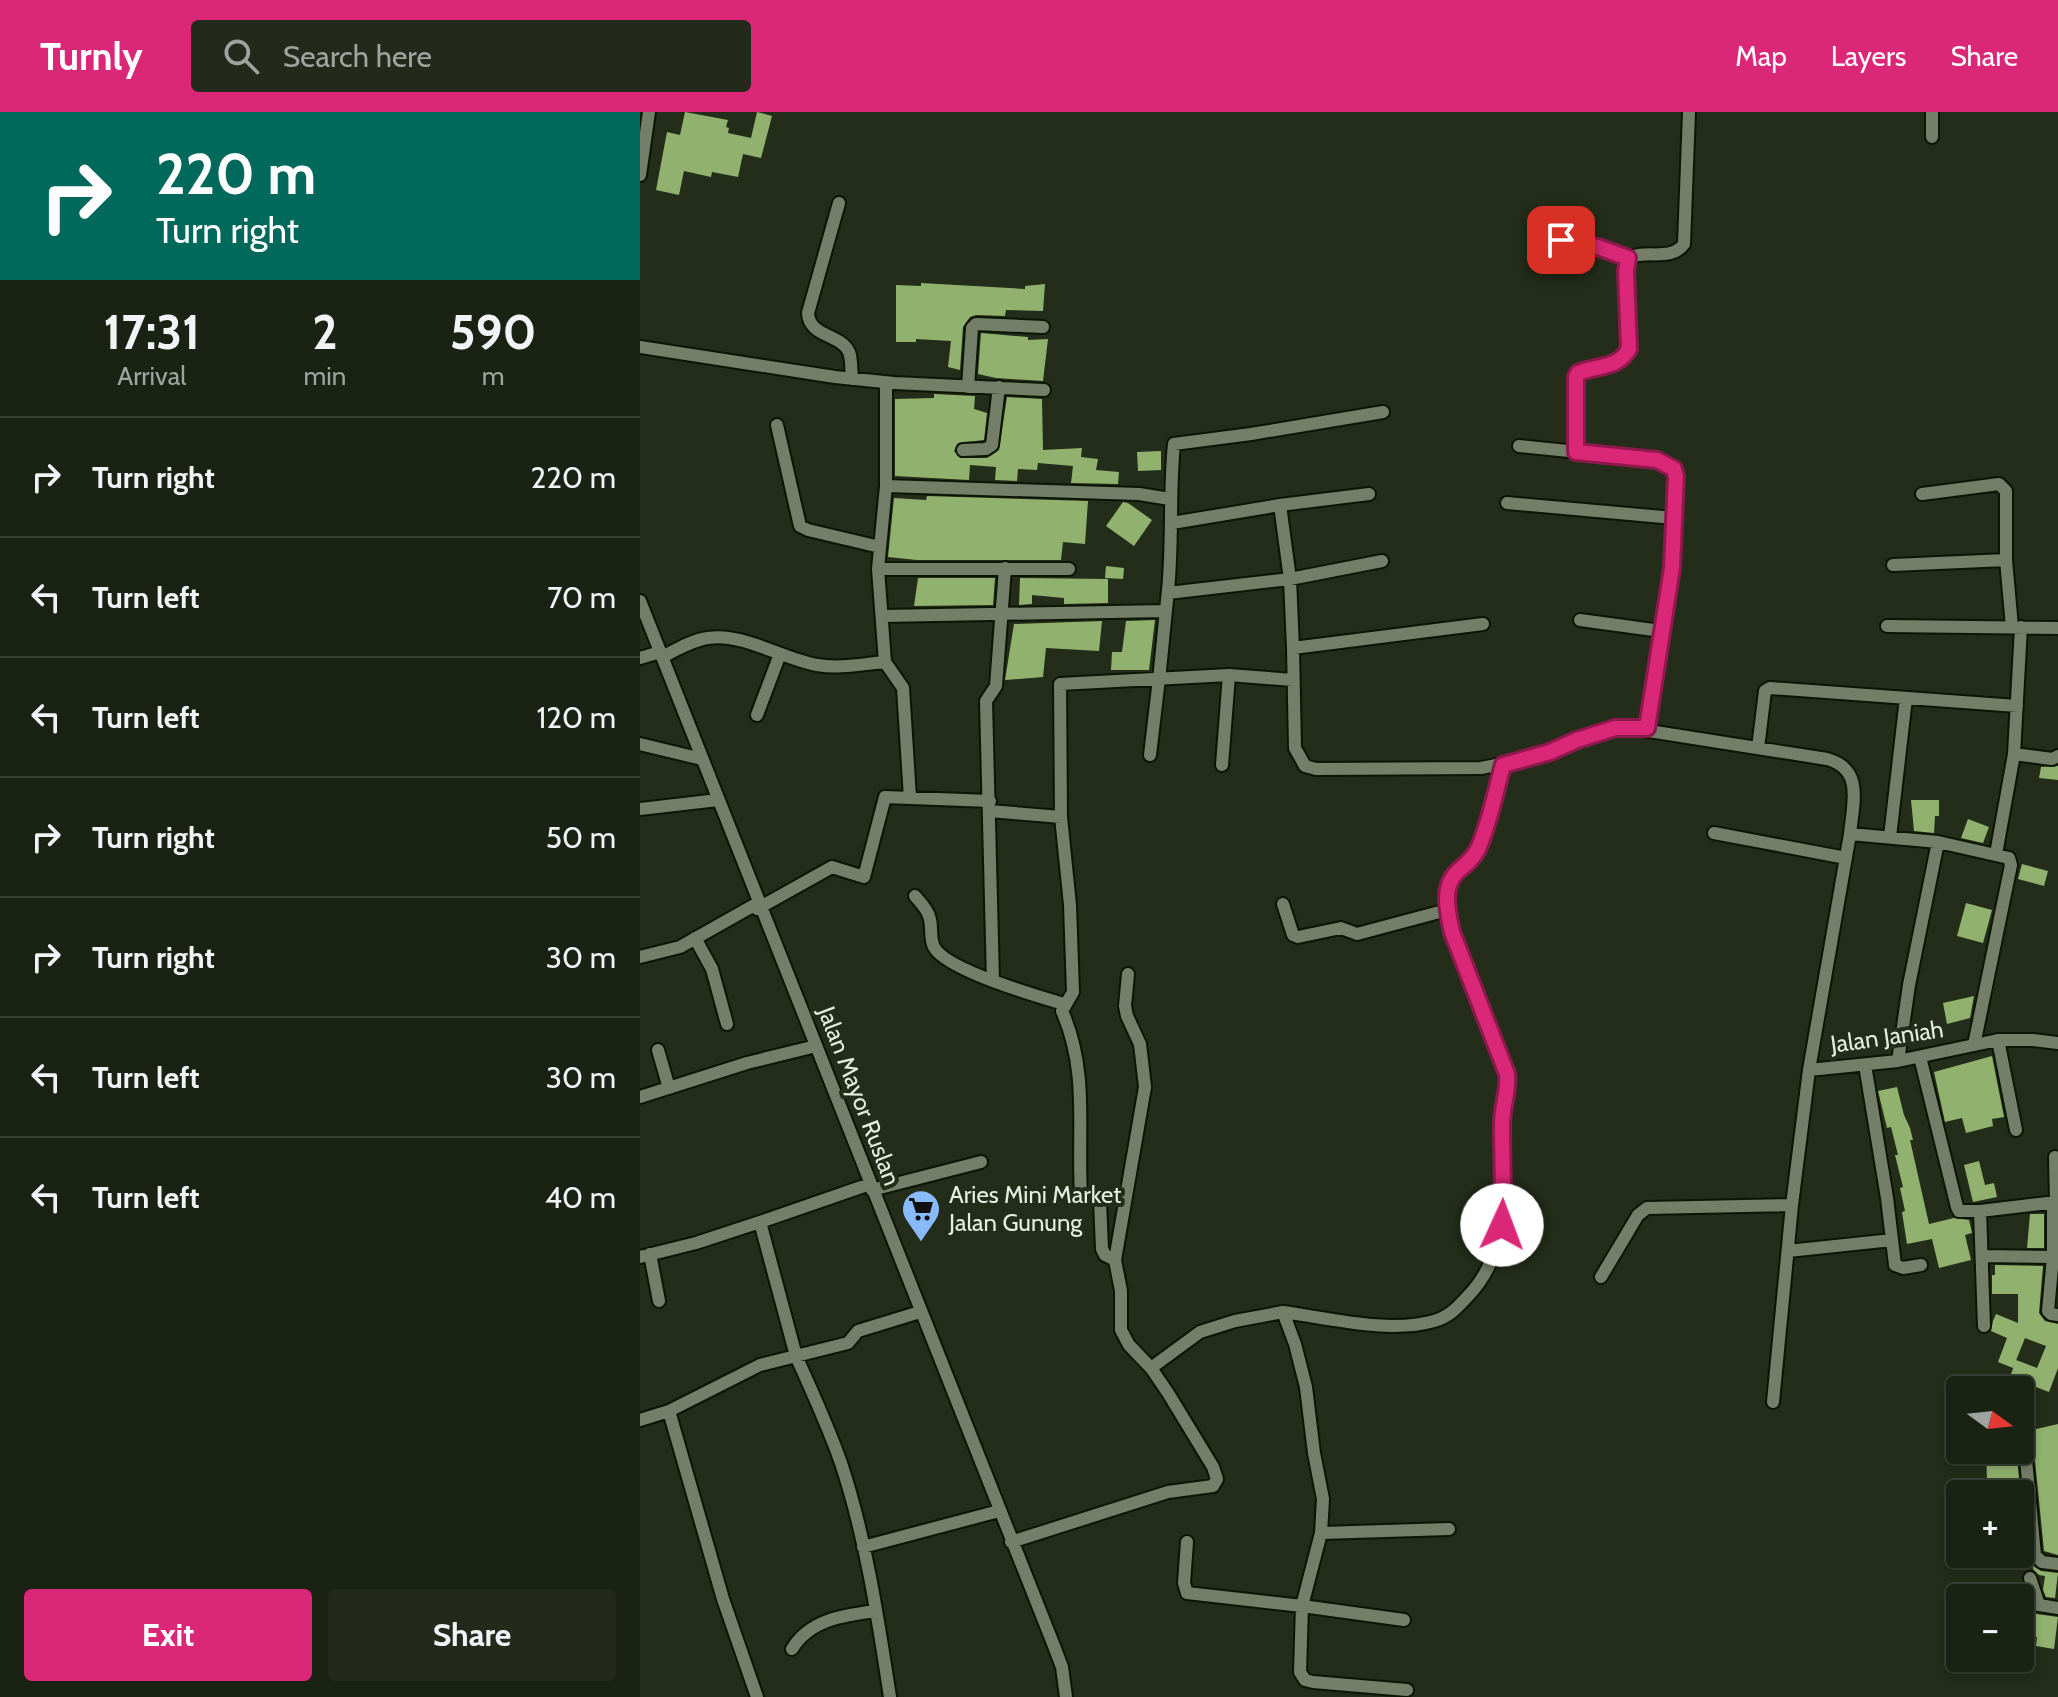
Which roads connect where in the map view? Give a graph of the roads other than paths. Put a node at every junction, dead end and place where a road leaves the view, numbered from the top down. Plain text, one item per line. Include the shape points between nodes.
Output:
1 (649, 112) edge
2 (1689, 112) edge
3 (1932, 112) edge
4 (1932, 137) dead end
5 (640, 173) edge
6 (839, 203) dead end
7 (1543, 238) dead end
8 (1628, 258) junction
9 (1043, 327) dead end
10 (640, 347) edge
11 (852, 379) junction
12 (886, 383) junction
13 (968, 387) junction
14 (999, 387) junction
15 (1044, 390) dead end
16 (1383, 412) dead end
17 (777, 425) dead end
18 (1519, 446) dead end
19 (963, 450) dead end
20 (1576, 452) junction
21 (886, 486) junction
22 (1369, 494) dead end
23 (1922, 494) dead end
24 (1170, 499) junction
25 (1507, 503) dead end
26 (1280, 505) junction
27 (1674, 518) junction
28 (1172, 523) junction
29 (880, 547) junction
30 (2006, 560) junction
31 (1382, 561) dead end
32 (1893, 565) dead end
33 (1005, 568) junction
34 (878, 569) junction
35 (1069, 569) dead end
36 (1290, 579) junction
37 (1168, 593) junction
38 (640, 601) edge
39 (1165, 611) junction
40 (882, 616) junction
41 (1000, 616) junction
42 (1580, 620) dead end
43 (1483, 624) dead end
44 (1887, 626) dead end
45 (2017, 627) junction
46 (2058, 628) edge
47 (1661, 631) junction
48 (1293, 648) junction
49 (661, 654) junction
50 (780, 654) junction
51 (640, 658) edge
52 (885, 662) junction
53 (1229, 675) junction
54 (1159, 678) junction
55 (1293, 680) junction
56 (1906, 698) junction
57 (2017, 706) junction
58 (757, 715) dead end
59 (1647, 728) junction
60 (640, 744) edge
61 (1758, 748) junction
62 (2014, 754) junction
63 (1150, 755) dead end
64 (2058, 756) edge
65 (702, 759) junction
66 (1222, 765) dead end
67 (1503, 765) junction
68 (910, 798) junction
69 (718, 800) junction
70 (990, 806) junction
71 (640, 809) edge
72 (1061, 817) junction
73 (1714, 833) dead end
74 (1850, 834) junction
75 (1890, 837) junction
76 (1938, 842) junction
77 (1996, 854) junction
78 (1846, 858) junction
79 (915, 896) dead end
80 (1283, 904) dead end
81 (758, 906) junction
82 (1447, 910) junction
83 (695, 938) junction
84 (640, 957) edge
85 (1128, 974) dead end
86 (993, 981) junction
87 (1064, 1004) junction
88 (727, 1024) dead end
89 (1998, 1040) junction
90 (2058, 1043) edge
91 (1974, 1045) junction
92 (816, 1046) junction
93 (658, 1050) dead end
94 (1920, 1057) junction
95 (1898, 1061) junction
96 (1865, 1065) junction
97 (1809, 1070) junction
98 (669, 1088) junction
99 (640, 1097) edge
100 (2016, 1130) dead end
101 (2055, 1157) dead end
102 (981, 1162) dead end
103 (871, 1187) junction
104 (2053, 1204) junction
105 (1792, 1205) junction
106 (1980, 1211) junction
107 (760, 1222) junction
108 (1892, 1240) junction
109 (1788, 1251) junction
110 (645, 1255) edge
111 (1982, 1256) junction
112 (2053, 1257) junction
113 (1115, 1260) junction
114 (1921, 1265) dead end
115 (1601, 1277) dead end
116 (659, 1301) dead end
117 (920, 1312) junction
118 (1283, 1312) junction
119 (2058, 1315) edge
120 (1984, 1326) dead end
121 (796, 1356) junction
122 (1151, 1368) junction
123 (1773, 1402) dead end
124 (669, 1411) junction
125 (640, 1420) edge
126 (2026, 1464) edge
127 (999, 1511) junction
128 (1449, 1529) dead end
129 (1321, 1533) junction
130 (1011, 1542) junction
131 (1187, 1542) dead end
132 (863, 1547) junction
133 (2058, 1564) edge
134 (2030, 1578) dead end
135 (1302, 1606) junction
136 (2058, 1608) edge
137 (876, 1611) junction
138 (1404, 1620) dead end
139 (792, 1649) dead end
140 (1407, 1690) dead end
141 (757, 1697) edge
142 (890, 1697) edge
143 (1066, 1697) edge

1 - 5 street
2 - 8 street via 1684,244 1678,252
3 - 4 street
6 - 11 street via 808,313 813,327 850,353
7 - 8 street
8 - 20 street via 1629,349 1617,362 1578,373
9 - 13 street via 976,324
10 - 11 street
11 - 12 street
12 - 13 street
12 - 21 street
13 - 14 street
14 - 15 street
14 - 19 street via 992,445
16 - 24 street via 1177,442
17 - 29 street via 800,526
18 - 20 street
20 - 27 street via 1668,464 1676,477
21 - 24 street
21 - 29 street
22 - 26 street
23 - 30 street via 2003,485
24 - 28 street
25 - 27 street
26 - 28 street
26 - 36 street
27 - 47 street
28 - 37 street
29 - 34 street
30 - 32 street
30 - 45 street
31 - 36 street
33 - 34 street
33 - 35 street
33 - 41 street
34 - 40 street
36 - 37 street
36 - 48 street
37 - 39 street
38 - 49 street, Jalan Mayor Ruslan
39 - 41 street
39 - 54 street
40 - 41 street
40 - 52 street
41 - 70 street via 996,686 986,701
42 - 47 street
43 - 48 street
44 - 45 street
45 - 46 street
45 - 57 street
47 - 59 street
48 - 55 street
49 - 50 street via 718,637
49 - 51 street
49 - 65 street, Jalan Mayor Ruslan
50 - 52 street via 818,665
50 - 58 street
52 - 68 street via 903,688
53 - 54 street
53 - 55 street
53 - 66 street
54 - 63 street
54 - 72 street via 1060,684
55 - 67 street via 1295,748 1311,768
56 - 57 street
56 - 61 street via 1770,688 1762,700
56 - 75 street
57 - 62 street
59 - 61 street
59 - 67 street via 1615,728
60 - 65 street
61 - 74 street via 1847,767 1852,789
62 - 64 street
62 - 77 street
65 - 69 street, Jalan Mayor Ruslan
67 - 82 street via 1476,853 1451,879
68 - 70 street
68 - 81 street via 885,797 864,877 832,867
69 - 71 street
69 - 81 street, Jalan Mayor Ruslan
70 - 72 street
70 - 86 street
72 - 87 street via 1073,992
73 - 78 street
74 - 75 street
74 - 78 street
75 - 76 street
76 - 77 street
76 - 95 street
77 - 91 street via 2009,858 2011,865
78 - 97 street
79 - 86 street via 930,917 935,950
80 - 82 street via 1298,937 1341,928 1357,934
81 - 83 street
81 - 92 street, Jalan Mayor Ruslan
82 - 118 street via 1507,1074 1502,1225 1493,1259 1481,1283 1453,1312 1436,1321 1398,1327
83 - 84 street
83 - 88 street via 712,969
85 - 113 street via 1125,1006 1140,1044 1145,1087
86 - 87 street
87 - 113 street via 1081,1081 1080,1192 1100,1201 1102,1249
89 - 90 street, Jalan Janiah
89 - 91 street, Jalan Janiah
89 - 100 street
91 - 94 street, Jalan Janiah
92 - 98 street
92 - 103 street, Jalan Mayor Ruslan
93 - 98 street
94 - 95 street, Jalan Janiah
94 - 106 street via 1957,1207 1966,1213
95 - 96 street, Jalan Janiah
96 - 97 street, Jalan Janiah
96 - 108 street
97 - 105 street, Jalan Janiah
98 - 99 street
101 - 104 street
102 - 103 street
103 - 107 street
103 - 117 street, Jalan Mayor Ruslan
104 - 106 street
104 - 112 street
105 - 109 street, Jalan Janiah
105 - 115 street via 1647,1208
106 - 111 street
107 - 110 street
107 - 121 street
108 - 109 street
108 - 114 street via 1897,1267
109 - 123 street, Jalan Janiah
110 - 116 street
111 - 112 street
111 - 120 street
112 - 119 street via 2048,1311
113 - 122 street via 1123,1337
117 - 121 street via 858,1331 848,1343
117 - 127 street, Jalan Mayor Ruslan
118 - 122 street via 1200,1332
118 - 129 street via 1306,1387 1323,1499
121 - 124 street via 760,1365
121 - 132 street via 841,1465
122 - 130 street via 1213,1467 1213,1486 1168,1492
124 - 125 street
124 - 141 street
126 - 133 street via 2035,1555
127 - 130 street, Jalan Mayor Ruslan
127 - 132 street
128 - 129 street
129 - 135 street
130 - 143 street, Jalan Mayor Ruslan via 1062,1667
131 - 135 street via 1187,1593
132 - 137 street
134 - 136 street via 2039,1605
135 - 138 street
135 - 140 street via 1300,1672 1305,1680
137 - 139 street via 829,1619
137 - 142 street

